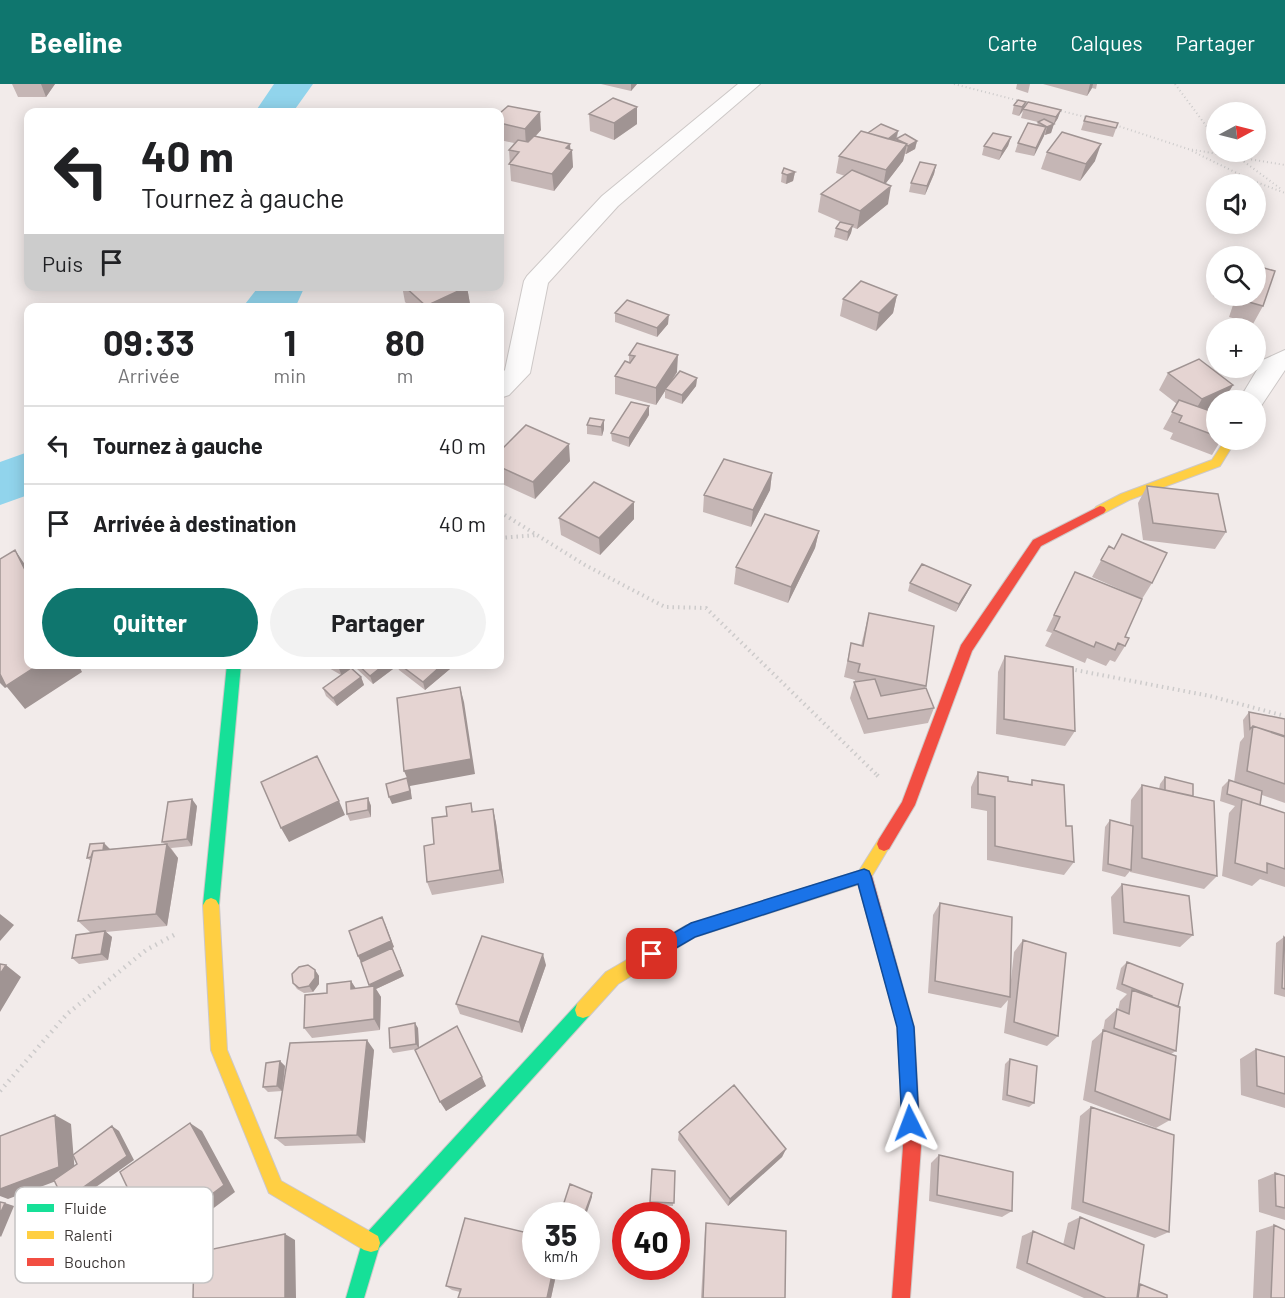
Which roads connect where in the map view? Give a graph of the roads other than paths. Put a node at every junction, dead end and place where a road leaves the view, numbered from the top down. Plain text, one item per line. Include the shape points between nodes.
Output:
1 (750, 84) edge
2 (1285, 358) edge
3 (504, 385) edge
4 (1258, 390) edge
5 (1224, 450) edge
6 (234, 669) edge
7 (864, 876) junction
8 (371, 1244) junction
9 (355, 1298) edge
10 (900, 1298) edge

1 - 3 street via 610,201 536,281 517,373
2 - 4 street via 1272,366
5 - 7 street via 1216,463 1125,498 1037,543 966,649 908,805
6 - 8 street via 210,915 219,1050 275,1187
7 - 8 street via 691,931 612,978
7 - 10 street via 906,1027 912,1147
8 - 9 street

